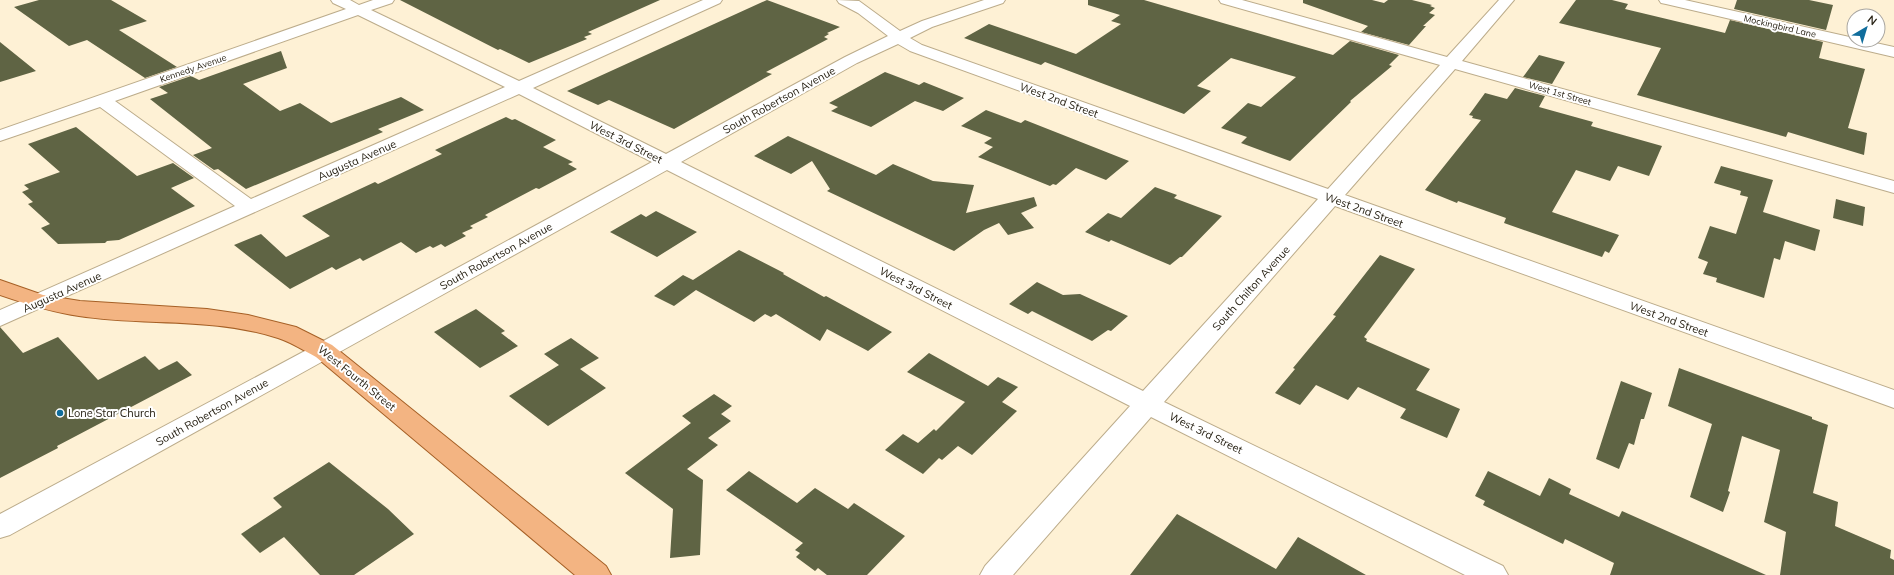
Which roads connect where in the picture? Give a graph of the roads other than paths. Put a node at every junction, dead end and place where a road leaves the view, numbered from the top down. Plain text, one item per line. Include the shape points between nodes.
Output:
1 (338, 0) edge
2 (387, 0) edge
3 (715, 0) edge
4 (844, 0) edge
5 (998, 0) edge
6 (1226, 0) edge
7 (1507, 0) edge
8 (1666, 0) edge
9 (358, 10) junction
10 (897, 37) junction
11 (1894, 52) edge
12 (1452, 62) junction
13 (518, 87) junction
14 (102, 100) junction
15 (0, 136) edge
16 (666, 162) junction
17 (1894, 187) edge
18 (1331, 199) junction
19 (250, 208) junction
20 (0, 287) edge
21 (40, 301) junction
22 (0, 319) edge
23 (324, 351) junction
24 (1894, 400) edge
25 (1147, 404) junction
26 (0, 527) edge
27 (596, 575) edge
28 (995, 575) edge
29 (1493, 575) edge

1 - 9 street, West 3rd Street
2 - 9 street, Kennedy Avenue
3 - 13 street, Augusta Avenue
4 - 10 street, West 2nd Street via 858,5
5 - 10 street, South Robertson Avenue
6 - 12 street, West 1st Street
7 - 12 street, South Chilton Avenue
8 - 11 street, Mockingbird Lane
9 - 13 street, West 3rd Street
9 - 14 street, Kennedy Avenue
10 - 16 street, South Robertson Avenue
10 - 18 street, West 2nd Street via 916,48
12 - 17 street, West 1st Street
12 - 18 street, South Chilton Avenue
13 - 16 street, West 3rd Street
13 - 19 street, Augusta Avenue
14 - 15 street, Kennedy Avenue
14 - 19 street
16 - 23 street, South Robertson Avenue
16 - 25 street, West 3rd Street
18 - 24 street, West 2nd Street
18 - 25 street, South Chilton Avenue
19 - 21 street, Augusta Avenue
20 - 21 main road, West Fourth Street
21 - 22 street, Augusta Avenue
21 - 23 main road, West Fourth Street via 84,309 198,316 257,325 308,340
23 - 26 street, South Robertson Avenue
23 - 27 main road, West Fourth Street
25 - 28 street, South Chilton Avenue
25 - 29 street, West 3rd Street

